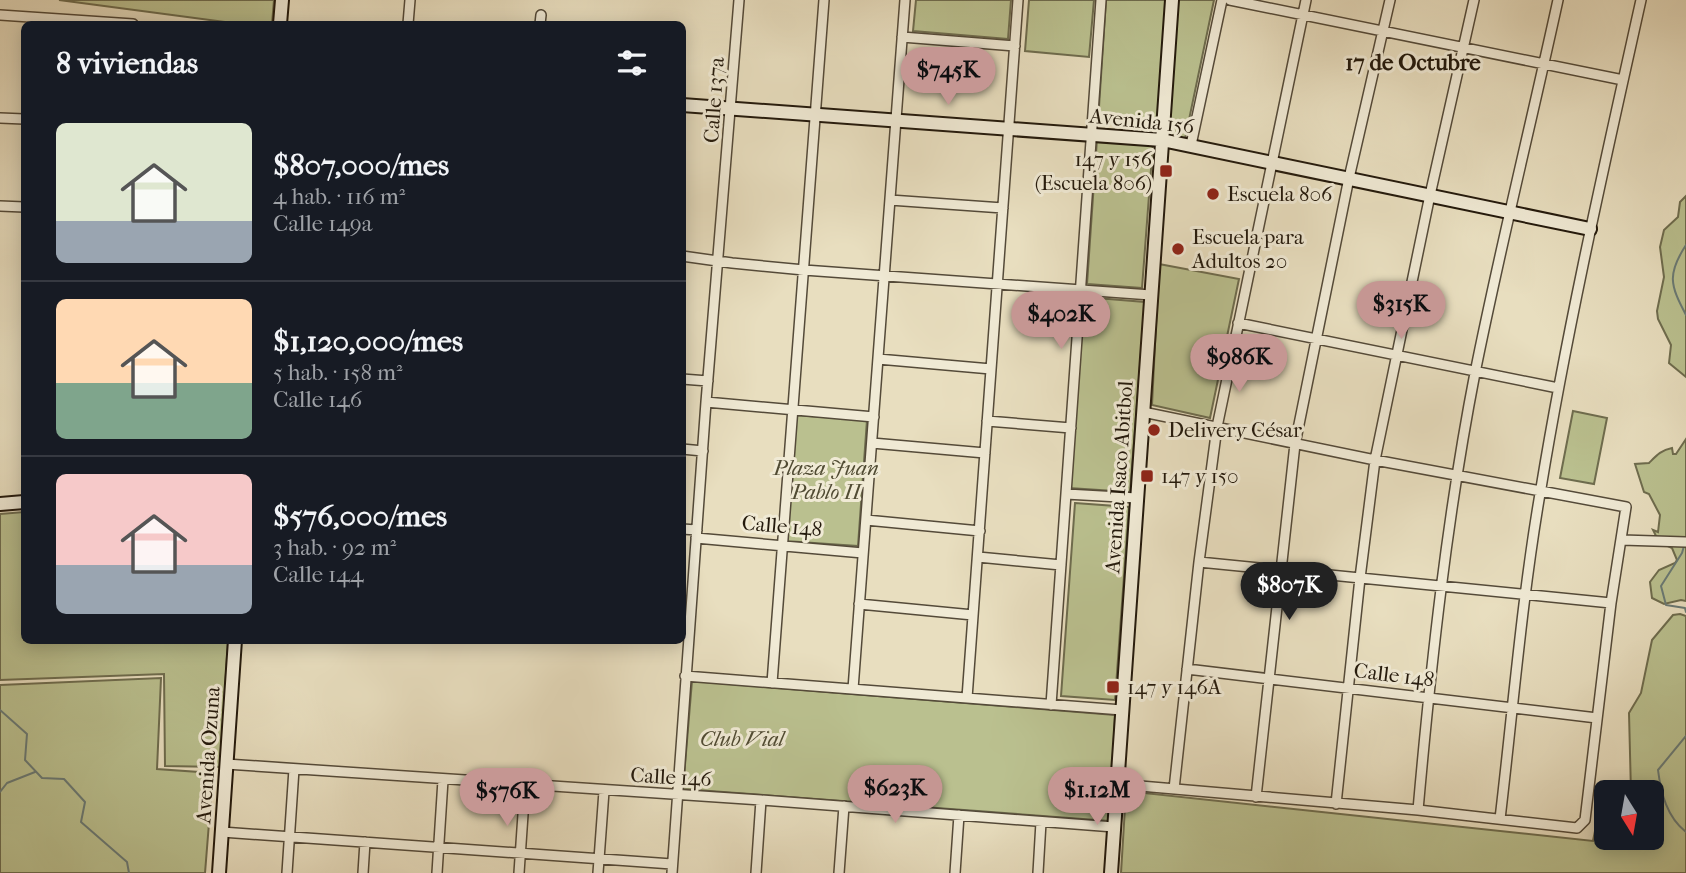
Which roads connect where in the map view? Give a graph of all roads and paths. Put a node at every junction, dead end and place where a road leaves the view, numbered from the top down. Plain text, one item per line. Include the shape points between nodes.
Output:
1 (282, 0) edge
2 (410, 0) edge
3 (740, 0) edge
4 (824, 0) edge
5 (905, 0) edge
6 (1018, 0) edge
7 (1101, 0) edge
8 (1172, 0) edge
9 (1222, 0) edge
10 (1230, 0) edge
11 (1306, 0) edge
12 (1390, 0) edge
13 (1474, 0) edge
14 (1558, 0) edge
15 (1641, 0) edge
16 (1303, 14) junction
17 (0, 15) edge
18 (53, 21) edge
19 (281, 21) edge
20 (408, 21) edge
21 (1384, 32) junction
22 (902, 37) junction
23 (1015, 46) junction
24 (1464, 47) junction
25 (1544, 64) junction
26 (1623, 80) junction
27 (686, 105) edge
28 (731, 108) junction
29 (816, 114) junction
30 (0, 118) edge
31 (21, 119) edge
32 (896, 120) junction
33 (1009, 128) junction
34 (1091, 135) junction
35 (1162, 140) junction
36 (1191, 145) junction
37 (1271, 161) junction
38 (1349, 178) junction
39 (1430, 195) junction
40 (890, 200) junction
41 (0, 206) edge
42 (21, 207) edge
43 (1003, 208) junction
44 (1511, 212) junction
45 (1590, 229) junction
46 (686, 257) edge
47 (720, 261) junction
48 (804, 270) junction
49 (884, 275) junction
50 (998, 285) junction
51 (1080, 290) junction
52 (1151, 295) junction
53 (1238, 323) junction
54 (1315, 339) junction
55 (1396, 355) junction
56 (878, 359) junction
57 (991, 369) junction
58 (1475, 373) junction
59 (686, 379) edge
60 (708, 381) junction
61 (1558, 388) junction
62 (706, 402) junction
63 (793, 409) junction
64 (1143, 412) junction
65 (874, 416) junction
66 (988, 421) junction
67 (1217, 427) junction
68 (1071, 428) junction
69 (872, 443) junction
70 (1295, 444) junction
71 (686, 449) edge
72 (703, 451) junction
73 (985, 453) junction
74 (1375, 460) junction
75 (1457, 475) junction
76 (1540, 491) junction
77 (1066, 494) junction
78 (1137, 498) junction
79 (21, 502) edge
80 (0, 504) edge
81 (866, 520) junction
82 (686, 530) edge
83 (979, 531) junction
84 (697, 534) junction
85 (1622, 540) junction
86 (1686, 542) edge
87 (783, 545) junction
88 (863, 553) junction
89 (978, 557) junction
90 (1199, 562) junction
91 (1061, 565) junction
92 (1280, 570) junction
93 (1360, 578) junction
94 (1441, 586) junction
95 (1525, 594) junction
96 (1611, 603) junction
97 (859, 604) junction
98 (974, 615) junction
99 (235, 644) edge
100 (1187, 670) junction
101 (685, 676) junction
102 (1268, 679) junction
103 (772, 683) junction
104 (853, 689) junction
105 (1348, 689) junction
106 (967, 698) junction
107 (1428, 698) junction
108 (1051, 705) junction
109 (1513, 708) junction
110 (1122, 710) junction
111 (1597, 718) junction
112 (226, 764) junction
113 (294, 769) junction
114 (443, 779) junction
115 (1117, 784) junction
116 (525, 785) junction
117 (1174, 789) junction
118 (604, 791) junction
119 (677, 796) junction
120 (1256, 797) junction
121 (761, 800) junction
122 (1336, 804) junction
123 (844, 806) junction
124 (1418, 810) junction
125 (959, 815) junction
126 (1500, 819) junction
127 (1041, 822) junction
128 (1114, 827) junction
129 (222, 832) junction
130 (289, 837) junction
131 (365, 842) junction
132 (438, 847) junction
133 (520, 853) junction
134 (599, 859) junction
135 (672, 868) edge
136 (219, 873) edge
137 (287, 873) edge
138 (363, 873) edge
139 (437, 873) edge
140 (519, 873) edge
141 (598, 873) edge
142 (756, 873) edge
143 (839, 873) edge
144 (955, 873) edge
145 (1038, 873) edge
146 (1111, 873) edge

1 - 19 main road
2 - 20 street
3 - 28 street, Calle 137a
4 - 29 street
5 - 22 street
6 - 23 street
7 - 34 street
8 - 35 main road, Avenida Isaco Abitbol
9 - 36 street
10 - 16 street
11 - 16 street
12 - 21 street
13 - 24 street
14 - 25 street
15 - 26 street
16 - 21 street
16 - 37 street
17 - 18 street
21 - 24 street
21 - 38 street
22 - 23 street
22 - 32 street
23 - 33 street
24 - 25 street
24 - 39 street
25 - 26 street
25 - 44 street
26 - 45 street
27 - 28 main road, Avenida 156
28 - 29 main road, Avenida 156
28 - 47 street, Calle 137a
29 - 32 main road, Avenida 156
29 - 48 street
30 - 31 street
32 - 33 main road, Avenida 156
32 - 40 street
33 - 34 main road, Avenida 156
33 - 43 street
34 - 35 main road, Avenida 156
34 - 51 street
35 - 36 main road, Avenida 156
35 - 52 main road, Avenida Isaco Abitbol
36 - 37 main road, Avenida 156
37 - 38 main road, Avenida 156
37 - 53 street
38 - 39 main road, Avenida 156
38 - 54 street
39 - 44 main road, Avenida 156
39 - 55 street
40 - 43 street
40 - 49 street
41 - 42 street
43 - 50 street
44 - 45 main road, Avenida 156
44 - 58 street
45 - 61 street
46 - 47 street
47 - 48 street
47 - 60 street, Calle 137a
48 - 49 street
48 - 63 street
49 - 50 street
49 - 56 street
50 - 51 street
50 - 57 street
51 - 52 street
51 - 68 street
52 - 64 main road, Avenida Isaco Abitbol
53 - 54 street
53 - 67 street
54 - 55 street
54 - 70 street
55 - 58 street
55 - 74 street
56 - 57 street
56 - 65 street
57 - 66 street
58 - 61 street
58 - 75 street
59 - 60 street
60 - 62 street, Calle 137a
61 - 76 street
62 - 63 street
62 - 72 street, Calle 137a
63 - 65 street
63 - 87 street
64 - 67 street
64 - 78 main road, Avenida Isaco Abitbol
65 - 69 street
66 - 68 street
66 - 73 street
67 - 70 street
67 - 90 street
68 - 77 street
69 - 73 street
69 - 81 street
70 - 74 street
70 - 92 street
71 - 72 street
72 - 84 street, Calle 137a
73 - 83 street
74 - 75 street
74 - 93 street
75 - 76 street
75 - 94 street
76 - 85 street via 1626,507
76 - 95 street
77 - 78 street
77 - 91 street
78 - 110 main road, Avenida Isaco Abitbol
79 - 80 main road
81 - 83 street
81 - 88 street
82 - 84 street, Calle 148
83 - 89 street
84 - 87 street, Calle 148
84 - 101 street, Calle 137a
85 - 86 street
85 - 96 street
87 - 88 street, Calle 148
87 - 103 street
88 - 97 street
89 - 91 street
89 - 98 street
90 - 92 street
90 - 100 street
91 - 108 street
92 - 93 street
92 - 102 street
93 - 94 street
93 - 105 street
94 - 95 street
94 - 107 street
95 - 96 street
95 - 109 street
96 - 111 street
97 - 98 street
97 - 104 street
98 - 106 street
99 - 112 main road, Avenida Ozuna
100 - 102 street, Calle 148
100 - 117 street
101 - 103 street
101 - 119 street, Calle 137a
102 - 105 street, Calle 148
102 - 120 street
103 - 104 street
104 - 106 street
105 - 107 street, Calle 148
105 - 122 street
106 - 108 street
107 - 109 street, Calle 148
107 - 124 street
108 - 110 street
109 - 111 street, Calle 148
109 - 126 street
110 - 115 main road, Avenida Isaco Abitbol
111 - 126 street via 1585,820 1577,828
112 - 113 street, Calle 146
112 - 129 main road, Avenida Ozuna
113 - 114 street, Calle 146
113 - 130 street
114 - 116 street, Calle 146
114 - 132 street
115 - 117 street
115 - 128 main road, Avenida Isaco Abitbol
116 - 118 street, Calle 146
116 - 133 street
117 - 120 street
118 - 119 street, Calle 146
118 - 134 street
119 - 121 street, Calle 146
119 - 135 street, Calle 137a
120 - 122 street
121 - 123 street, Calle 146
121 - 142 street
122 - 124 street
123 - 125 street, Calle 146
123 - 143 street
124 - 126 street
125 - 127 street, Calle 146
125 - 144 street
127 - 128 street, Calle 146
127 - 145 street
128 - 146 main road, Avenida Isaco Abitbol
129 - 130 street
129 - 136 main road, Avenida Ozuna
130 - 131 street
130 - 137 street
131 - 132 street
131 - 138 street
132 - 133 street
132 - 139 street
133 - 134 street
133 - 140 street
134 - 135 street
134 - 141 street

